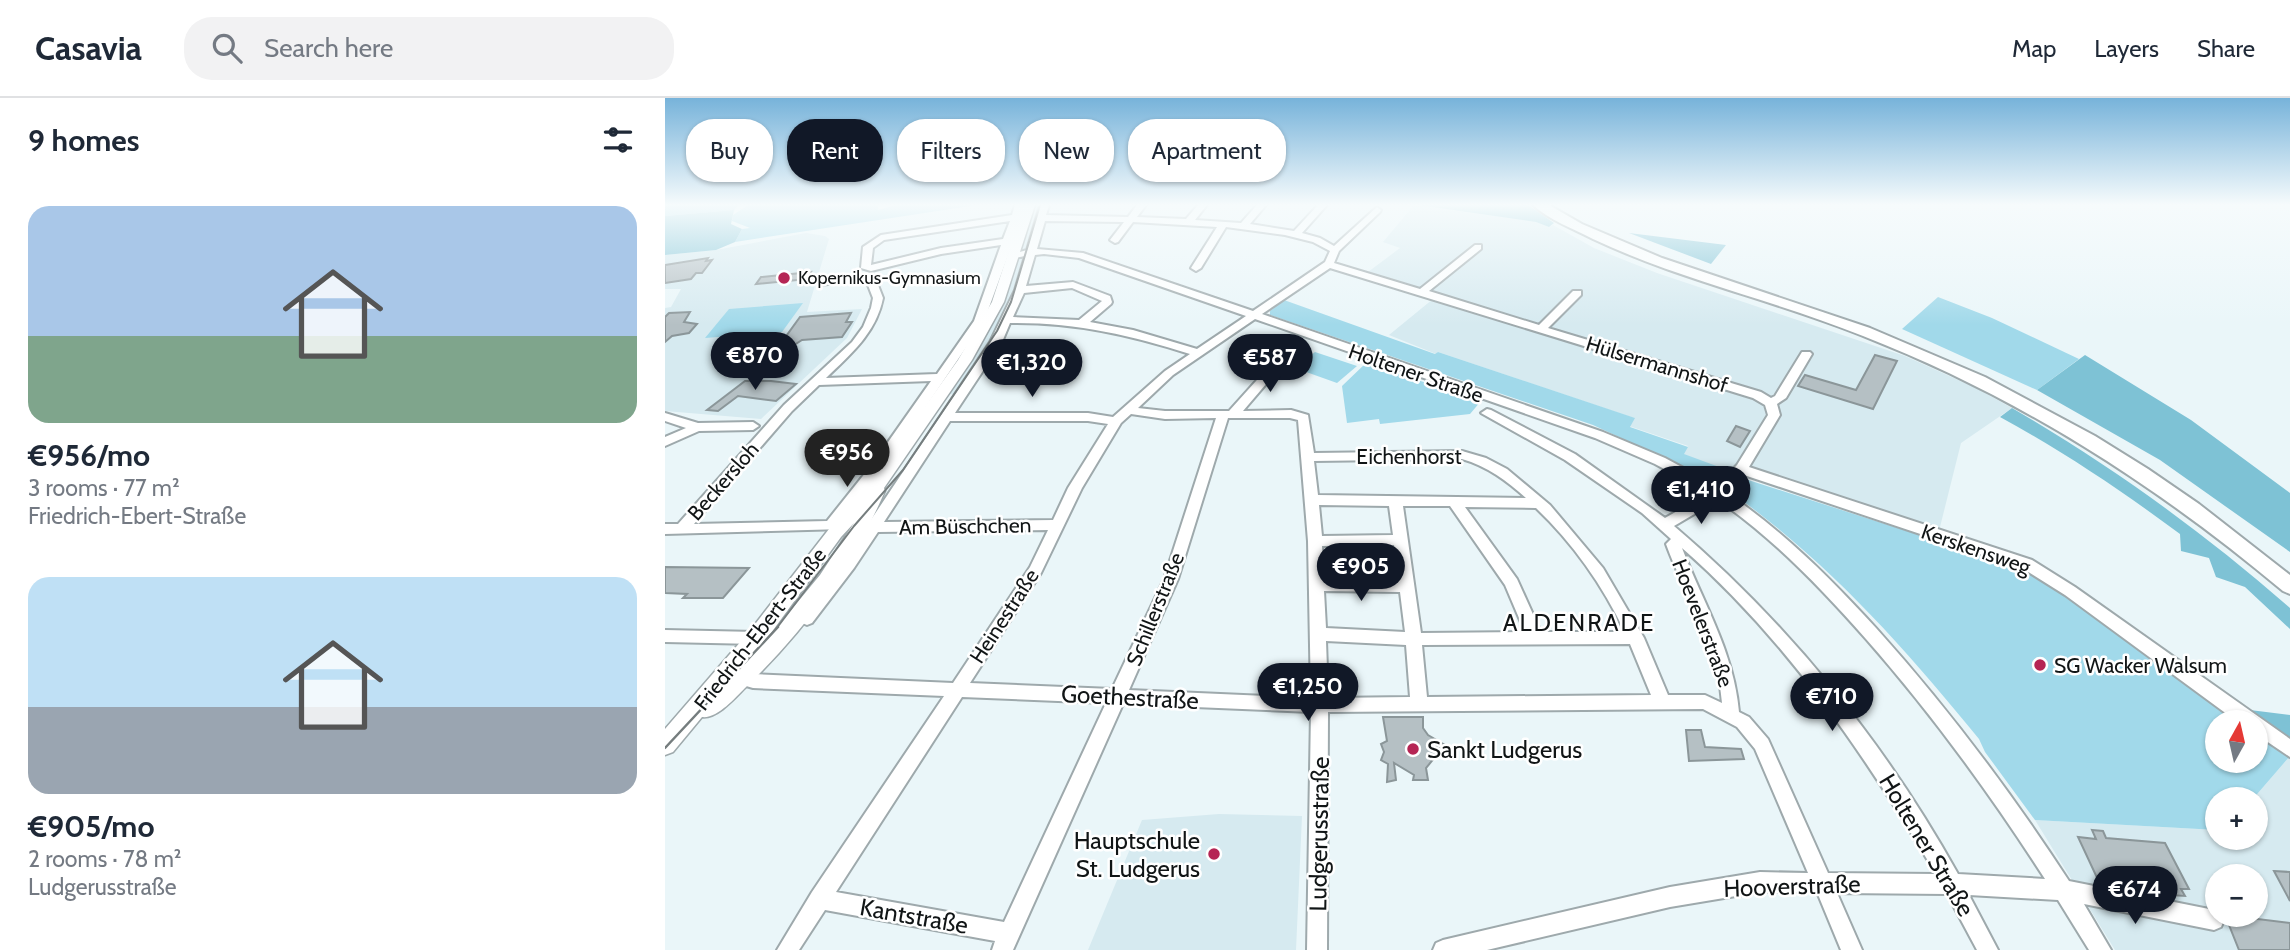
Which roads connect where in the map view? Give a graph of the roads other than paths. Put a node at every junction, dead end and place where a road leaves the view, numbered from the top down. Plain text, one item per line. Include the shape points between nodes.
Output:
1 (871, 245) edge
2 (1020, 245) edge
3 (1022, 245) edge
4 (1026, 245) edge
5 (1210, 245) edge
6 (1329, 245) edge
7 (1341, 245) edge
8 (1615, 245) edge
9 (1631, 245) edge
10 (1478, 247) dead end
11 (1335, 250) junction
12 (1021, 252) junction
13 (1329, 264) junction
14 (1196, 268) dead end
15 (819, 282) dead end
16 (1020, 290) junction
17 (1422, 292) junction
18 (1577, 293) dead end
19 (1811, 309) junction
20 (1252, 316) junction
21 (1837, 318) junction
22 (1008, 320) junction
23 (1083, 322) junction
24 (1541, 329) junction
25 (1200, 353) junction
26 (1286, 354) dead end
27 (1806, 354) dead end
28 (941, 377) junction
29 (817, 382) junction
30 (1771, 403) junction
31 (1487, 413) dead end
32 (1228, 414) junction
33 (1121, 415) junction
34 (665, 417) edge
35 (946, 417) junction
36 (753, 426) dead end
37 (697, 427) junction
38 (665, 442) edge
39 (1307, 457) junction
40 (1743, 470) junction
41 (883, 478) junction
42 (1719, 494) junction
43 (1311, 500) junction
44 (1395, 500) junction
45 (1453, 501) junction
46 (1538, 503) junction
47 (1057, 525) junction
48 (1664, 525) junction
49 (836, 526) junction
50 (867, 526) junction
51 (665, 529) edge
52 (681, 529) junction
53 (1399, 540) junction
54 (1682, 540) junction
55 (1315, 541) junction
56 (2290, 573) edge
57 (1317, 585) junction
58 (1406, 586) junction
59 (2290, 586) edge
60 (1319, 634) junction
61 (665, 636) edge
62 (756, 638) junction
63 (1535, 638) junction
64 (1636, 638) junction
65 (1414, 639) junction
66 (742, 676) junction
67 (955, 690) junction
68 (1118, 696) junction
69 (1662, 701) junction
70 (1320, 705) junction
71 (1419, 705) junction
72 (2236, 710) edge
73 (1731, 713) junction
74 (2268, 733) edge
75 (665, 745) edge
76 (2290, 749) edge
77 (1823, 882) junction
78 (1954, 884) junction
79 (2064, 890) junction
80 (820, 899) junction
81 (2205, 918) edge
82 (1006, 941) edge
83 (787, 950) edge
84 (1317, 950) edge
85 (1443, 950) edge
86 (1852, 950) edge
87 (1988, 950) edge
88 (2101, 950) edge

1 - 12 street, Holtener Straße via 866,268 962,247
2 - 12 street, Friedrich-Ebert-Straße
3 - 12 main road, Friedrich-Ebert-Straße
4 - 12 street
5 - 14 street
6 - 11 street
7 - 11 street
8 - 19 highway
9 - 19 highway
10 - 17 street
11 - 13 street
12 - 16 street
12 - 20 street, Holtener Straße via 1066,253
12 - 28 street, Friedrich-Ebert-Straße
12 - 41 main road, Friedrich-Ebert-Straße via 984,331
13 - 17 street, Hülsermannshof
13 - 20 street, Heinestraße
15 - 29 street, Beckersloh via 870,277 878,298 862,335
16 - 22 street
16 - 23 street via 1073,285 1108,300
17 - 24 street, Hülsermannshof
18 - 24 street
19 - 21 highway
20 - 25 street, Heinestraße
20 - 42 street, Holtener Straße via 1599,435
21 - 56 highway via 1948,358 2049,407 2161,476
21 - 59 highway via 1942,362 2055,419 2192,508
22 - 23 street
22 - 35 street
23 - 25 street
24 - 30 street, Hülsermannshof via 1756,394
25 - 33 street, Heinestraße
26 - 32 street
27 - 30 street via 1780,398
28 - 29 street
28 - 49 street, Friedrich-Ebert-Straße
29 - 52 street, Beckersloh via 771,426
30 - 40 street via 1774,415
31 - 48 street, Holtener Straße via 1552,446
32 - 33 street, Ludgerusstraße
32 - 39 street, Ludgerusstraße via 1299,415 1304,418
32 - 68 street, Schillerstraße via 1171,579
33 - 35 street, Ludgerusstraße
33 - 47 street, Heinestraße via 1094,453
34 - 37 street
35 - 50 street
36 - 37 street
37 - 38 street
39 - 43 street, Ludgerusstraße
39 - 46 street, Eichenhorst via 1475,456 1496,467
40 - 42 street
40 - 72 street, Kerskensweg via 2027,564
41 - 49 main road, Friedrich-Ebert-Straße
41 - 50 main road, Friedrich-Ebert-Straße
42 - 48 street
42 - 79 street, Holtener Straße via 1798,558 1884,647 1978,764
43 - 44 street
43 - 55 street, Ludgerusstraße
44 - 45 street
44 - 53 street
45 - 46 street
45 - 63 street via 1503,564 1528,612
46 - 64 street, Eichenhorst via 1608,586
47 - 50 street, Am Büschchen
47 - 67 street, Heinestraße via 1035,569
48 - 54 street, Holtener Straße
49 - 50 street, Am Büschchen
49 - 52 street, Am Büschchen
49 - 62 main road, Friedrich-Ebert-Straße
50 - 66 main road, Friedrich-Ebert-Straße
51 - 52 street, Am Büschchen
53 - 55 street
53 - 58 street
54 - 73 street, Hoevelerstraße via 1673,544 1725,670
54 - 78 street, Holtener Straße via 1755,610 1818,682 1888,779
55 - 57 street, Ludgerusstraße
57 - 58 street
57 - 60 street, Ludgerusstraße
58 - 65 street
60 - 65 street
60 - 70 street, Ludgerusstraße
61 - 62 street
62 - 66 main road, Friedrich-Ebert-Straße
63 - 64 street
63 - 65 street
64 - 69 street, Eichenhorst
65 - 71 street
66 - 67 street, Goethestraße
66 - 75 main road, Friedrich-Ebert-Straße
67 - 68 street, Goethestraße
67 - 80 street, Heinestraße
68 - 70 street, Goethestraße
68 - 82 street, Schillerstraße
69 - 71 street, Goethestraße
69 - 73 street, Hoevelerstraße via 1705,702
70 - 71 street, Goethestraße
70 - 84 street, Ludgerusstraße
73 - 77 street, Hoevelerstraße via 1762,744
74 - 76 street, Kerskensweg
77 - 78 street, Hooverstraße
77 - 85 street, Hooverstraße via 1718,887
77 - 86 street, Hoevelerstraße
78 - 79 street, Hooverstraße
78 - 87 street, Holtener Straße
79 - 81 street
79 - 88 street, Holtener Straße
80 - 82 street, Kantstraße
80 - 83 street, Heinestraße

